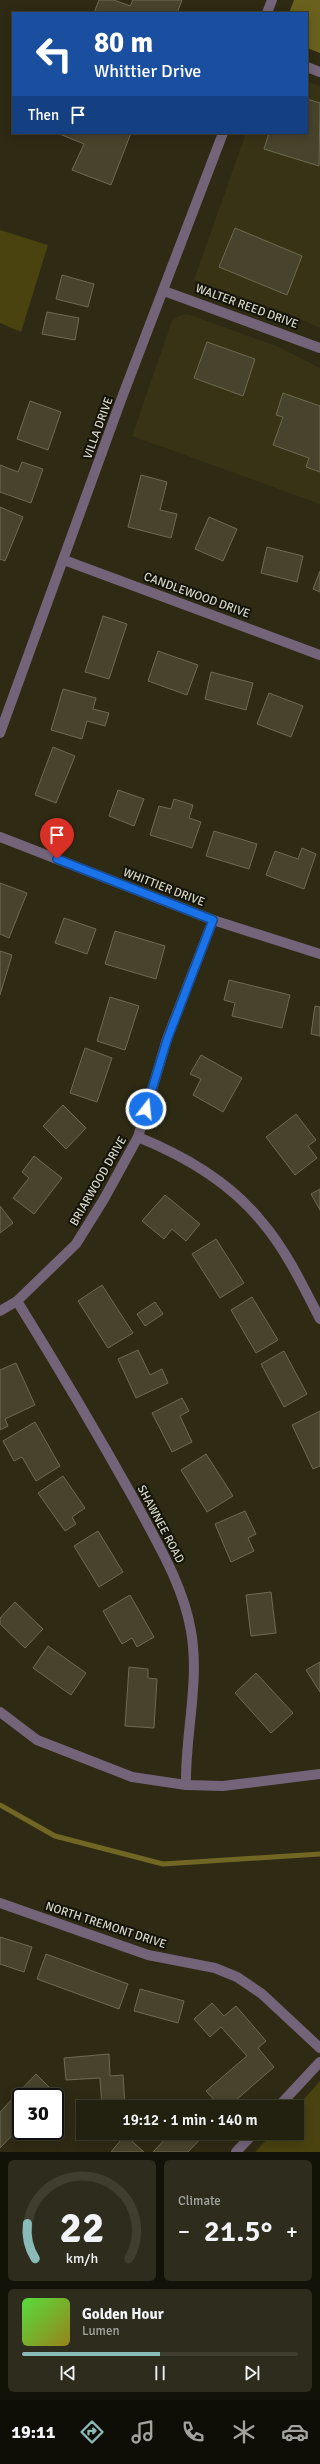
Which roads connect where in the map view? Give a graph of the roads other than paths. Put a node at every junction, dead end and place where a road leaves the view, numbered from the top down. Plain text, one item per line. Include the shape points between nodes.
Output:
1 (272, 0) edge
2 (267, 12) edge
3 (308, 67) edge
4 (320, 72) edge
5 (223, 134) edge
6 (164, 291) junction
7 (320, 348) edge
8 (64, 560) junction
9 (320, 655) edge
10 (0, 732) edge
11 (0, 837) edge
12 (213, 920) junction
13 (320, 954) edge
14 (138, 1137) junction
15 (17, 1301) junction
16 (0, 1311) edge
17 (320, 1318) edge
18 (0, 1712) edge
19 (320, 1774) edge
20 (186, 1785) junction
21 (0, 1903) edge
22 (320, 2048) edge
23 (320, 2062) edge
24 (285, 2100) edge
25 (247, 2140) edge
26 (236, 2152) edge

1 - 2 street
3 - 4 street
5 - 6 street, VILLA DRIVE
6 - 7 street, WALTER REED DRIVE
6 - 8 street, VILLA DRIVE via 121,400
8 - 9 street, CANDLEWOOD DRIVE
8 - 10 street, VILLA DRIVE
11 - 12 street, WHITTIER DRIVE
12 - 13 street, WHITTIER DRIVE
12 - 14 street, BRIARWOOD DRIVE via 167,1040
14 - 15 street, BRIARWOOD DRIVE via 76,1244
14 - 17 street via 192,1162 227,1186 263,1222 296,1273
15 - 16 street, BRIARWOOD DRIVE
15 - 20 street, SHAWNEE ROAD via 86,1414 166,1559 184,1599 191,1632 194,1674
18 - 20 street via 38,1740 132,1777
19 - 20 street via 224,1786
21 - 22 street, NORTH TREMONT DRIVE via 148,1955 215,1968 237,1977 262,1994
23 - 24 street
25 - 26 street

